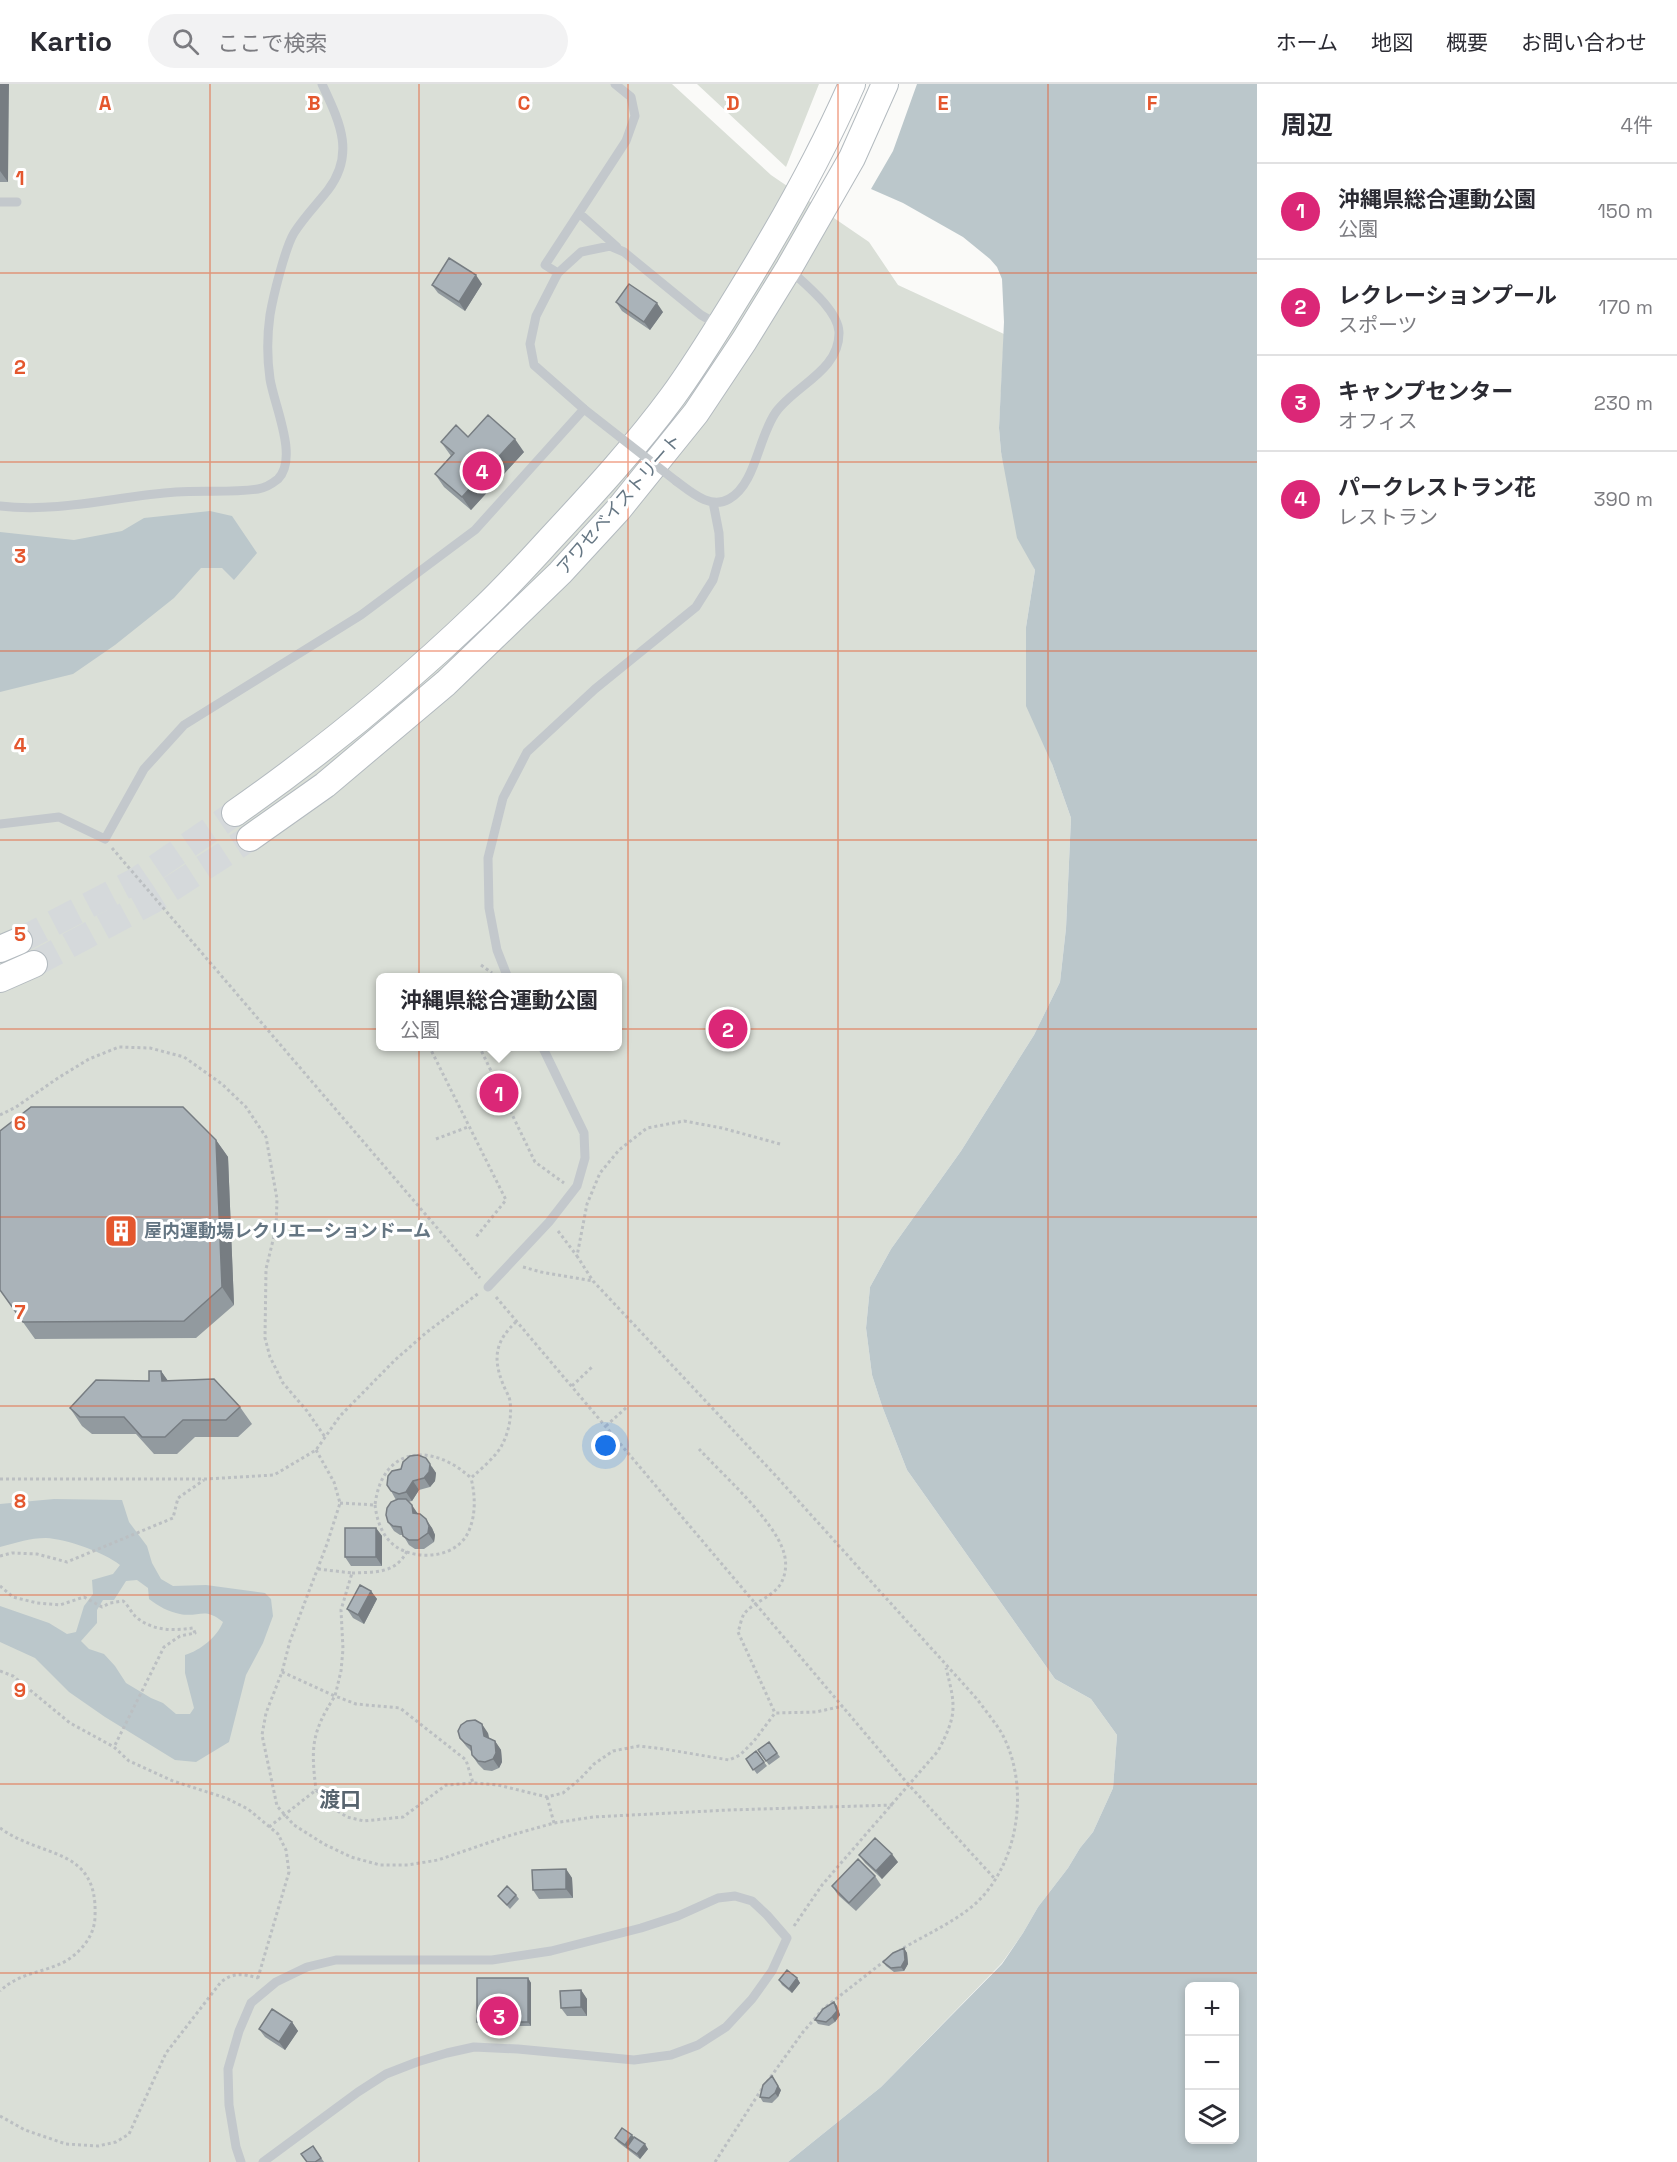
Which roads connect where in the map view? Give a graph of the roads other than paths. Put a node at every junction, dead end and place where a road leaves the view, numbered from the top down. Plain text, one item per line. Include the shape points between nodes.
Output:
1 (322, 84) edge
2 (615, 84) edge
3 (852, 84) edge
4 (885, 84) edge
5 (0, 202) edge
6 (17, 202) dead end
7 (579, 213) junction
8 (624, 252) junction
9 (789, 268) junction
10 (558, 273) junction
11 (719, 326) junction
12 (584, 409) junction
13 (713, 502) junction
14 (0, 506) edge
15 (235, 813) tunnel mouth
16 (0, 824) edge
17 (250, 838) tunnel mouth
18 (34, 964) tunnel mouth
19 (506, 973) edge
20 (0, 979) edge
21 (544, 1051) edge
22 (488, 1287) road end
23 (241, 2162) edge
24 (263, 2162) edge

1 - 14 lane via 340,123 344,148 341,170 293,234 270,316 270,378 285,438 284,472 261,489 177,492 60,507
2 - 7 lane via 631,97 634,116 626,141
3 - 11 main road, アワセベイストリート via 825,143
4 - 9 main road, アワセベイストリート via 852,158
5 - 6 lane
7 - 8 lane
7 - 10 lane via 545,265
8 - 10 lane via 610,246 581,252
8 - 11 lane
9 - 13 lane via 834,315 839,330 838,348 830,363 776,412 746,483 728,500
9 - 17 main road, アワセベイストリート via 696,413 618,510 560,573 492,641 398,724 325,785
10 - 12 lane via 536,316 530,344 534,365
11 - 15 main road, アワセベイストリート via 672,396 598,488 481,612 371,711
12 - 13 lane, bridge via 697,497
12 - 16 lane via 475,530 361,615 184,724 144,769 105,839 59,817
13 - 19 lane via 720,556 713,580 696,607 595,689 527,752 503,798 488,858 489,908
18 - 20 main road
21 - 22 lane via 584,1133 585,1158 577,1186
23 - 24 lane via 229,2105 228,2069 239,2031 251,2003 276,1982 307,1967 336,1960 492,1960 551,1951 641,1928 718,1898 735,1896 752,1901 787,1938 772,1971 752,1999 726,2027 698,2045 671,2055 633,2060 474,2047 417,2061 358,2092

